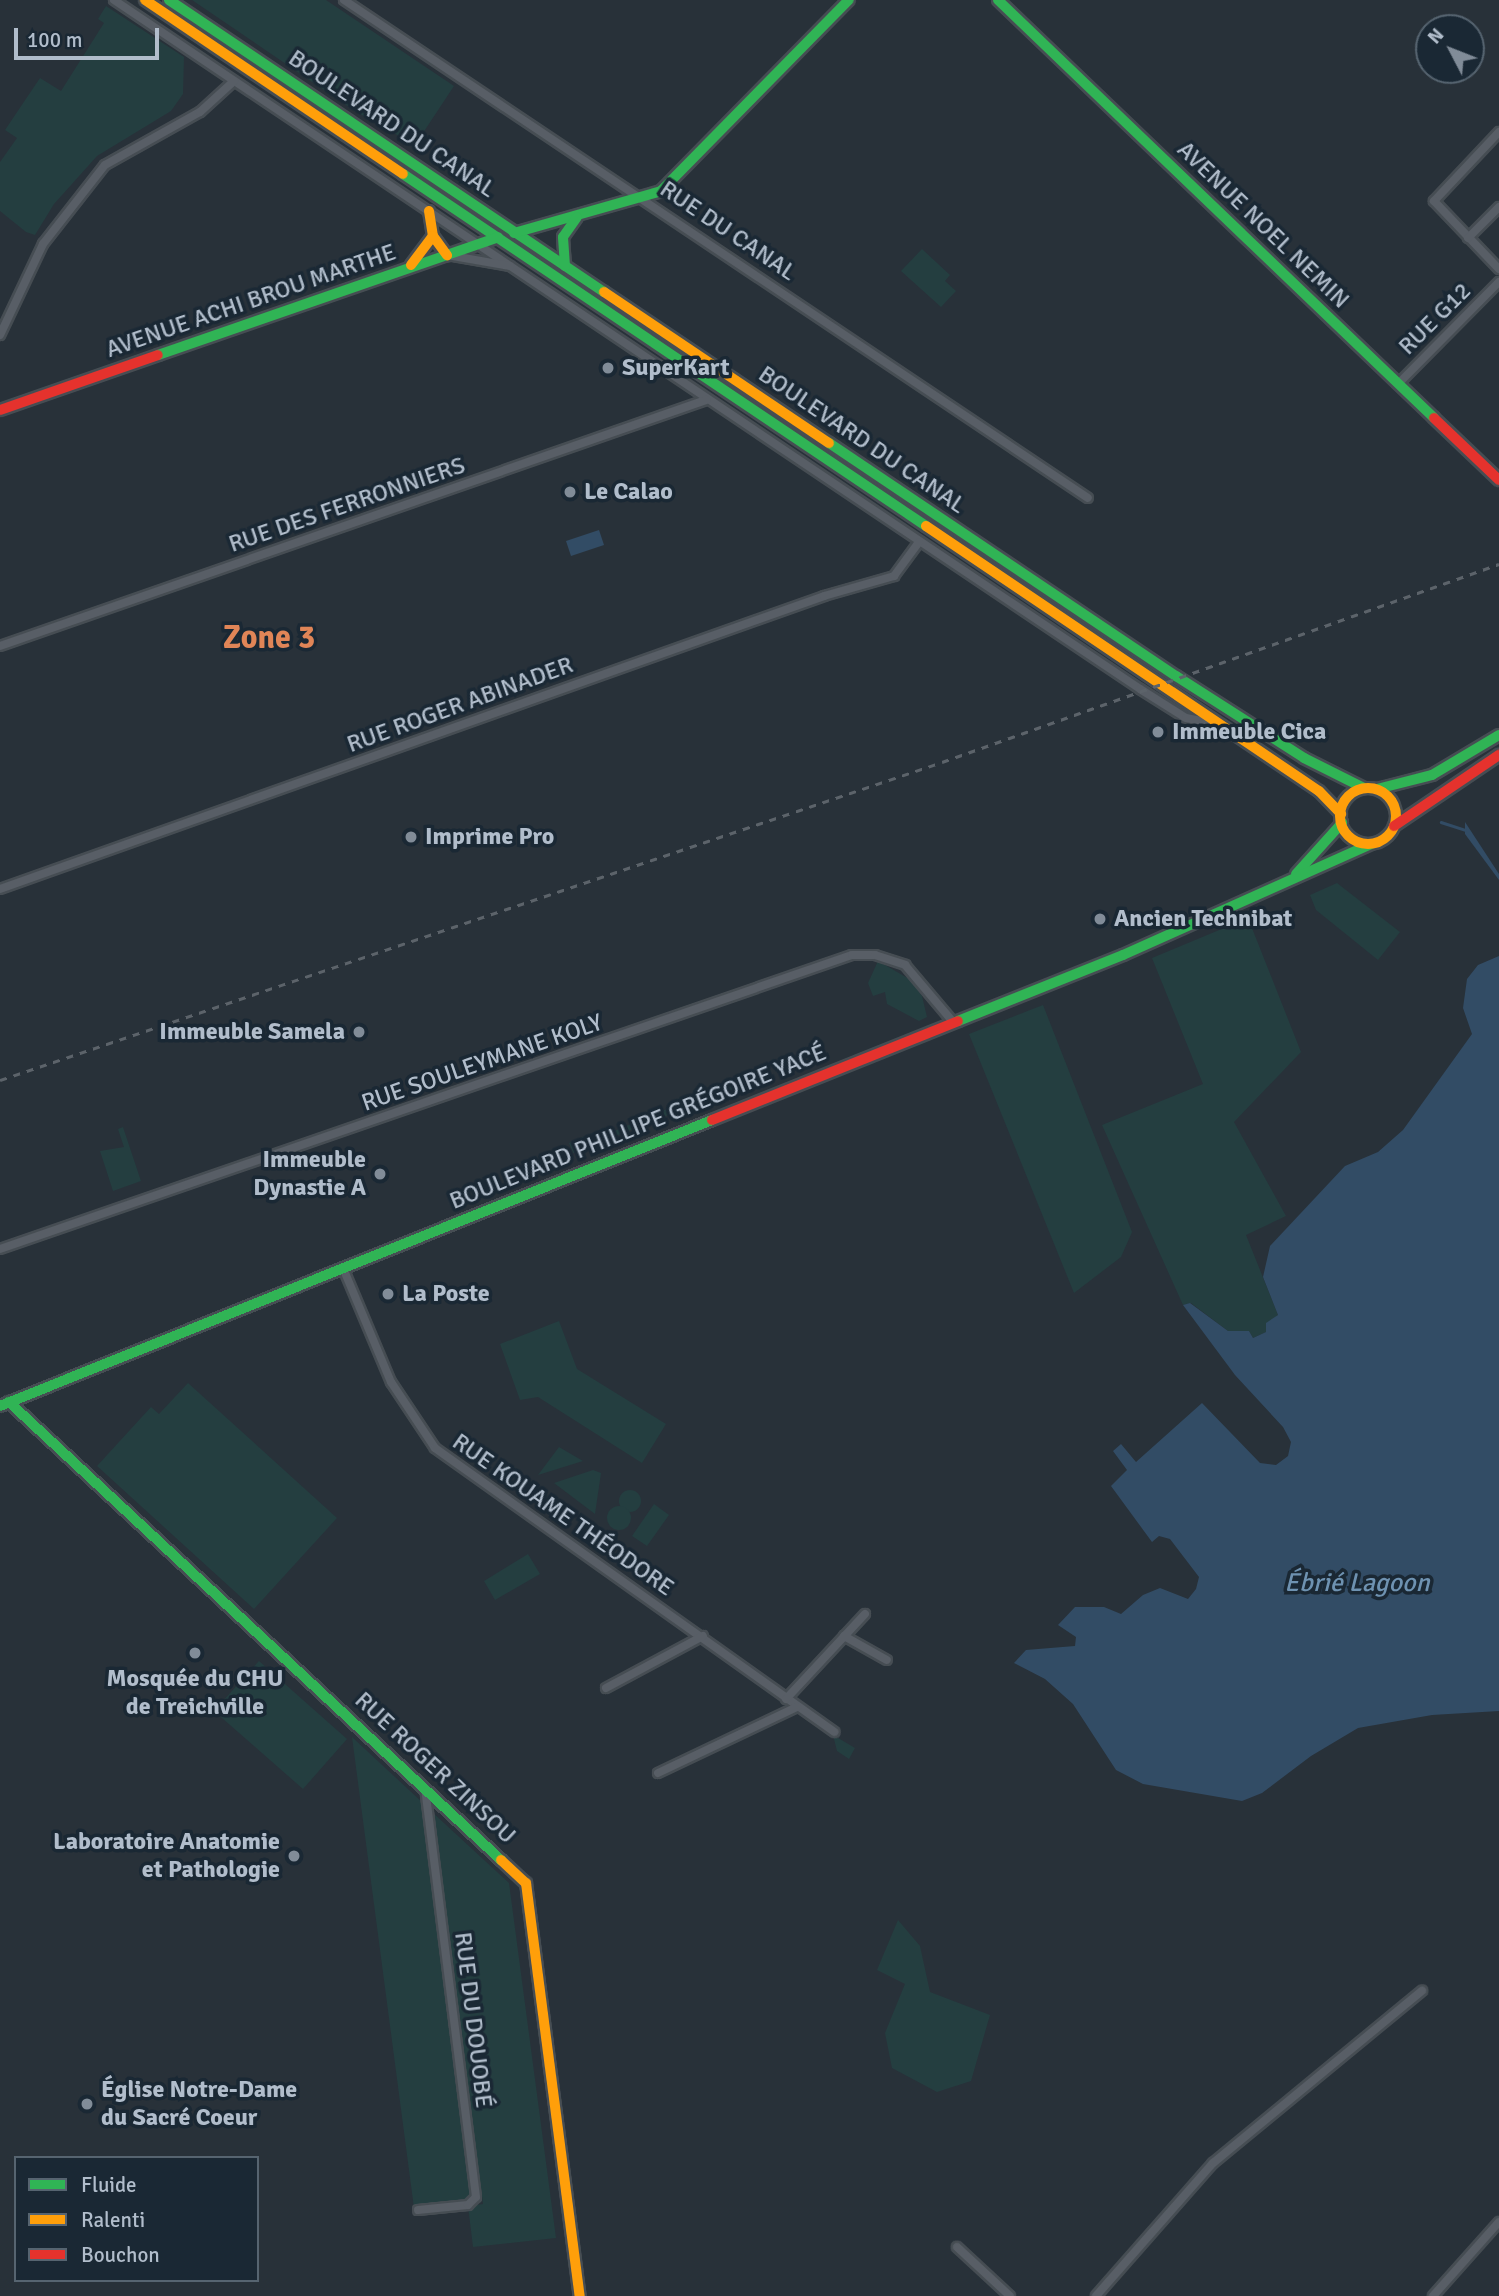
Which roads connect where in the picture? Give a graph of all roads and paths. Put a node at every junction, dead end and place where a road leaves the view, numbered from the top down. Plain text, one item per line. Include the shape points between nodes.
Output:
1 (114, 0) edge
2 (145, 0) edge
3 (170, 0) edge
4 (344, 0) edge
5 (849, 0) edge
6 (998, 0) edge
7 (234, 81) junction
8 (1499, 132) edge
9 (641, 197) junction
10 (1499, 206) edge
11 (429, 211) junction
12 (578, 216) junction
13 (516, 232) junction
14 (433, 236) junction
15 (496, 238) junction
16 (1468, 238) junction
17 (478, 244) junction
18 (447, 255) junction
19 (565, 266) junction
20 (513, 267) junction
21 (406, 269) junction
22 (1499, 269) edge
23 (1499, 282) edge
24 (0, 335) edge
25 (1399, 383) junction
26 (706, 400) junction
27 (0, 410) edge
28 (1499, 480) edge
29 (1088, 498) dead end
30 (919, 542) junction
31 (0, 646) edge
32 (1217, 724) junction
33 (1499, 735) edge
34 (1499, 755) edge
35 (1364, 789) junction
36 (1377, 789) junction
37 (1341, 819) junction
38 (1394, 826) junction
39 (1371, 844) junction
40 (1289, 880) junction
41 (0, 889) edge
42 (954, 1023) junction
43 (0, 1249) edge
44 (343, 1268) junction
45 (4, 1404) edge
46 (865, 1614) dead end
47 (703, 1636) junction
48 (844, 1636) junction
49 (887, 1660) dead end
50 (606, 1688) dead end
51 (786, 1699) junction
52 (797, 1707) junction
53 (834, 1732) dead end
54 (658, 1773) dead end
55 (425, 1787) junction
56 (1422, 1992) dead end
57 (418, 2210) dead end
58 (1499, 2222) edge
59 (957, 2247) dead end
60 (580, 2296) edge
61 (1010, 2296) edge
62 (1096, 2296) edge
63 (1433, 2296) edge

1 - 7 street, BOULEVARD DU CANAL
2 - 15 main road, BOULEVARD DU CANAL
3 - 13 main road, BOULEVARD DU CANAL
4 - 9 street, RUE DU CANAL
5 - 9 main road, AVENUE ACHI BROU MARTHE via 661,191
6 - 25 main road, AVENUE NOEL NEMIN
7 - 11 street, BOULEVARD DU CANAL
7 - 24 street via 200,112 105,166 43,244
8 - 16 street, RUE G12 via 1434,201
9 - 12 main road, AVENUE ACHI BROU MARTHE
9 - 29 street, RUE DU CANAL
10 - 16 street
11 - 14 main road
11 - 17 street, BOULEVARD DU CANAL
12 - 13 main road, AVENUE ACHI BROU MARTHE
12 - 19 main road via 563,237
13 - 15 main road, AVENUE ACHI BROU MARTHE
13 - 19 main road, BOULEVARD DU CANAL
14 - 18 main road
14 - 21 main road
15 - 17 main road, AVENUE ACHI BROU MARTHE
15 - 32 main road, BOULEVARD DU CANAL
16 - 22 street, RUE G12
17 - 18 main road, AVENUE ACHI BROU MARTHE
17 - 20 street, BOULEVARD DU CANAL
18 - 20 street
18 - 21 main road, AVENUE ACHI BROU MARTHE
19 - 35 main road, BOULEVARD DU CANAL via 1176,676 1304,758
20 - 26 street, BOULEVARD DU CANAL
21 - 27 main road, AVENUE ACHI BROU MARTHE
23 - 25 street, RUE G12
25 - 28 main road, AVENUE NOEL NEMIN
26 - 30 street, BOULEVARD DU CANAL
26 - 31 street, RUE DES FERRONNIERS
30 - 32 street, BOULEVARD DU CANAL via 1184,718
30 - 41 street, RUE ROGER ABINADER via 894,576 816,599
32 - 37 main road, BOULEVARD DU CANAL via 1319,791
33 - 36 main road via 1433,775
34 - 38 main road
35 - 36 main road
35 - 37 main road via 1348,797
36 - 38 main road via 1395,808
37 - 39 main road via 1350,836
37 - 40 main road, BOULEVARD PHILLIPE GRÉGOIRE YACÉ via 1330,842
38 - 39 main road via 1385,838
39 - 40 main road, BOULEVARD PHILLIPE GRÉGOIRE YACÉ
40 - 42 main road, BOULEVARD PHILLIPE GRÉGOIRE YACÉ via 1123,956
42 - 43 street, RUE SOULEYMANE KOLY via 905,965 876,954 852,955
42 - 44 main road, BOULEVARD PHILLIPE GRÉGOIRE YACÉ
44 - 45 main road, BOULEVARD PHILLIPE GRÉGOIRE YACÉ
44 - 47 street, RUE KOUAME THÉODORE via 391,1382 435,1448
45 - 55 main road, RUE ROGER ZINSOU
46 - 48 street
47 - 50 street
47 - 51 street, RUE KOUAME THÉODORE
48 - 49 street
48 - 51 street
51 - 52 street, RUE KOUAME THÉODORE
52 - 53 street, RUE KOUAME THÉODORE
52 - 54 street
55 - 57 street, RUE DU DOUOBÉ via 476,2197 468,2205
55 - 60 main road, RUE ROGER ZINSOU via 517,1874 531,1898
56 - 62 street via 1213,2163
58 - 63 street
59 - 61 street

